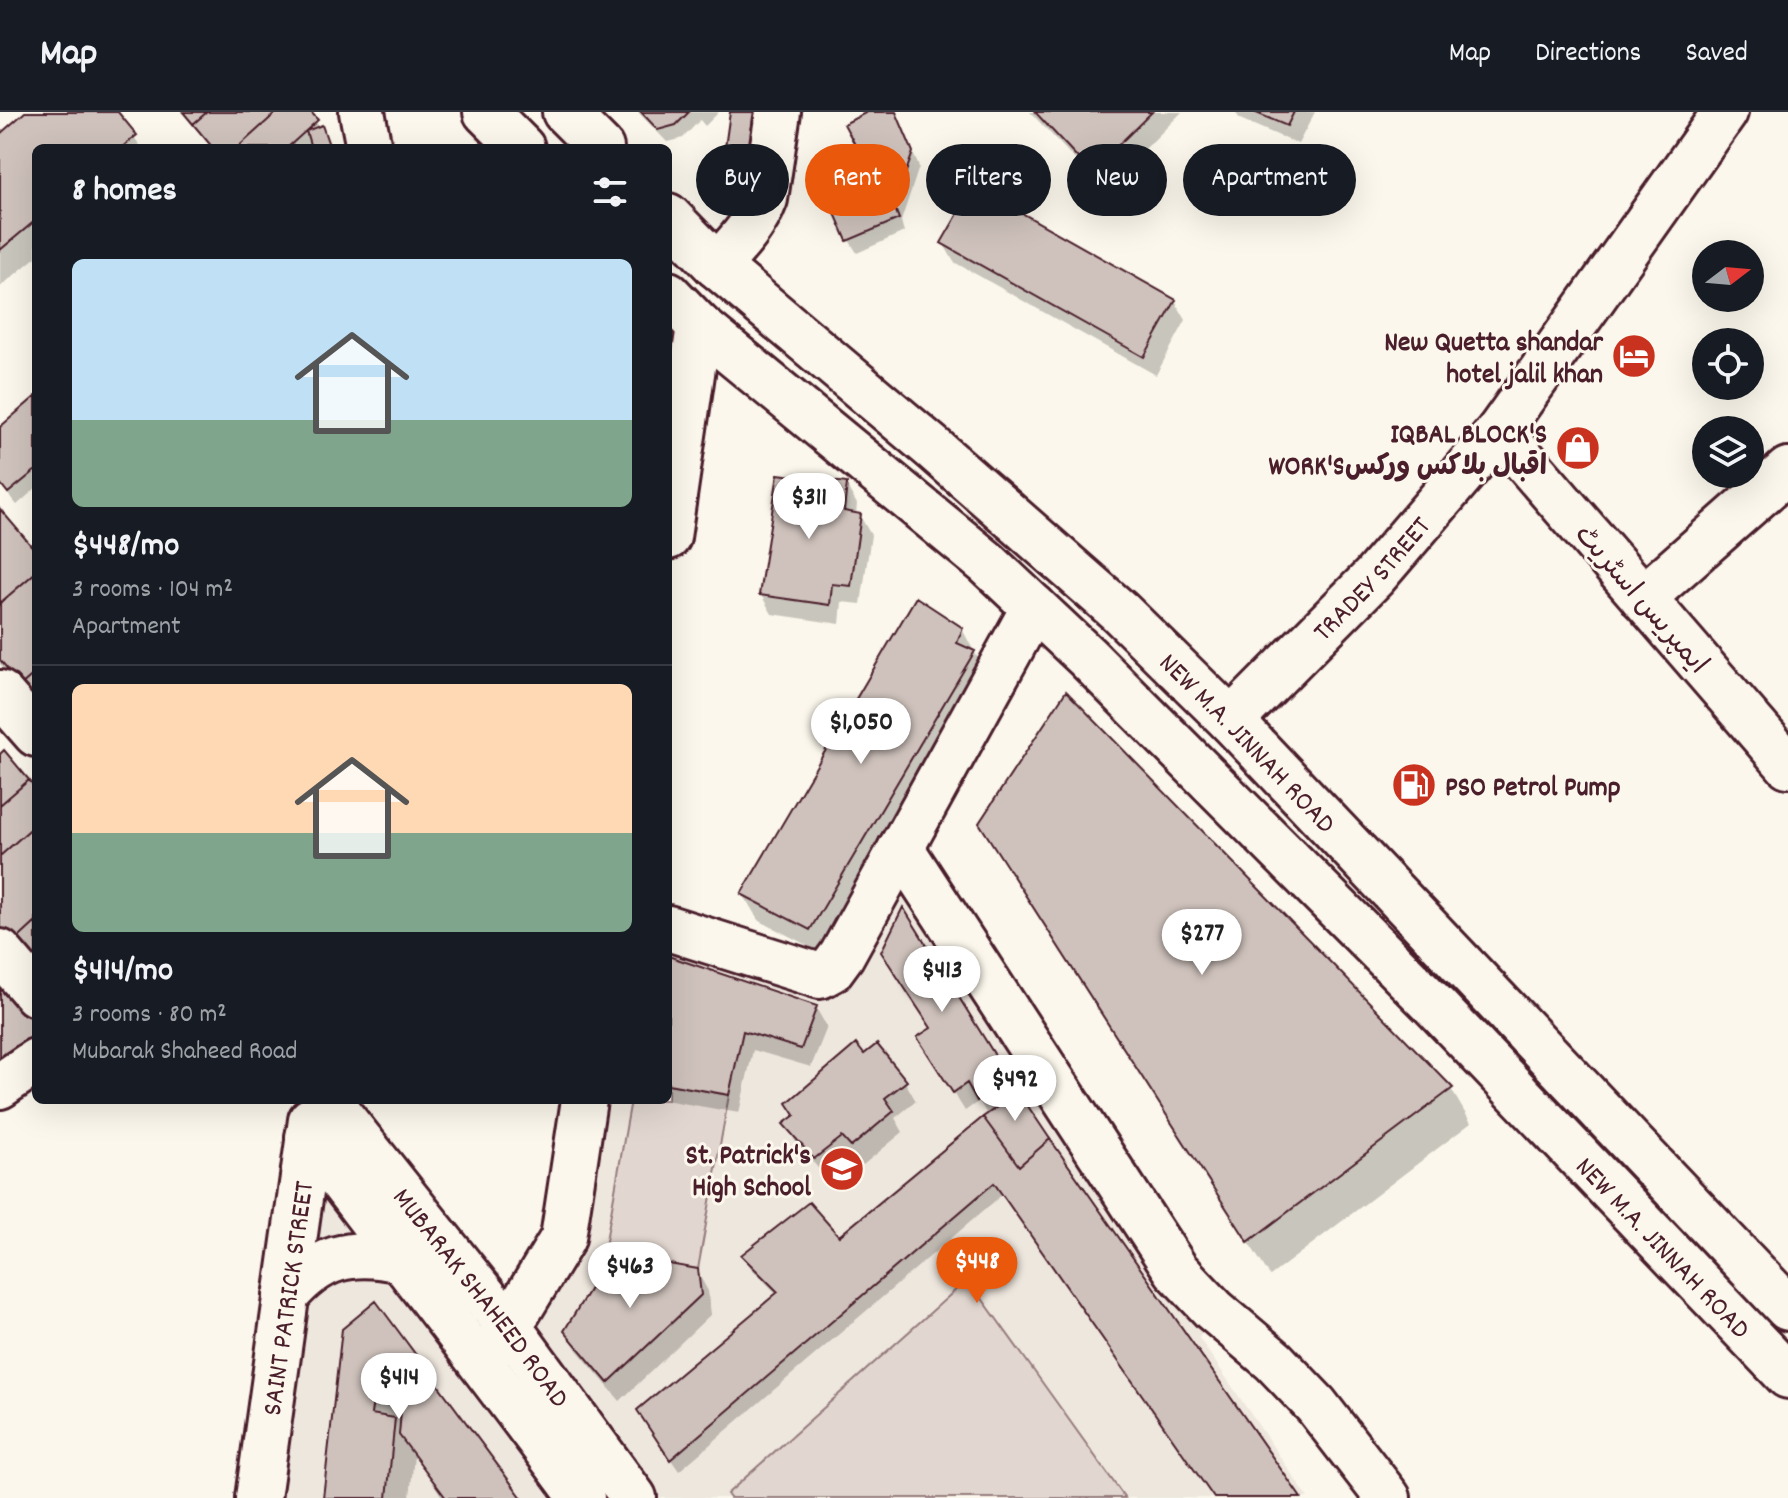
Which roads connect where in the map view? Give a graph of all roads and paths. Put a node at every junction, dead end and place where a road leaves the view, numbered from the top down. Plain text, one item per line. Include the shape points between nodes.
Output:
1 (362, 112) edge
2 (486, 112) edge
3 (565, 112) edge
4 (778, 112) edge
5 (1725, 112) edge
6 (368, 144) edge
7 (518, 144) edge
8 (597, 144) edge
9 (672, 220) edge
10 (717, 266) junction
11 (672, 298) edge
12 (699, 326) junction
13 (1499, 431) junction
14 (1788, 470) edge
15 (672, 510) edge
16 (1014, 519) junction
17 (987, 563) junction
18 (1085, 582) junction
19 (1643, 598) junction
20 (1044, 616) junction
21 (0, 693) edge
22 (1231, 721) junction
23 (32, 729) edge
24 (1788, 765) edge
25 (901, 848) junction
26 (672, 929) edge
27 (0, 952) edge
28 (32, 989) edge
29 (32, 1064) edge
30 (0, 1086) edge
31 (583, 1104) edge
32 (317, 1112) edge
33 (401, 1260) junction
34 (286, 1296) junction
35 (1788, 1308) edge
36 (495, 1343) junction
37 (1788, 1376) edge
38 (258, 1498) edge
39 (582, 1498) edge
40 (634, 1498) edge
41 (1388, 1498) edge

1 - 6 street
2 - 7 street
3 - 8 street
4 - 10 street via 760,213
5 - 13 street, TRADEY STREET
9 - 10 street, NEW M.A. JINNAH ROAD
10 - 16 street, NEW M.A. JINNAH ROAD
11 - 12 street, NEW M.A. JINNAH ROAD
12 - 15 street
12 - 17 street, NEW M.A. JINNAH ROAD
13 - 19 street, ایمپریس اسٹریٹ
13 - 22 street, TRADEY STREET via 1374,577
14 - 19 street
16 - 17 street via 1021,535 1017,552 1004,562
16 - 18 street, NEW M.A. JINNAH ROAD
17 - 20 street, NEW M.A. JINNAH ROAD
18 - 20 street via 1058,590
18 - 22 street, NEW M.A. JINNAH ROAD
19 - 24 street, ایمپریس اسٹریٹ
20 - 25 street
20 - 37 street, NEW M.A. JINNAH ROAD via 1444,1015
21 - 23 street
22 - 35 street, NEW M.A. JINNAH ROAD
25 - 26 street via 842,955 820,976
25 - 41 street via 1176,1270 1316,1405
27 - 28 street
29 - 30 street
31 - 36 street via 563,1238
32 - 33 street, MUBARAK SHAHEED ROAD
32 - 34 street, SAINT PATRICK STREET
32 - 36 street, MUBARAK SHAHEED ROAD
33 - 34 street via 358,1254 337,1258 300,1280
33 - 36 street, MUBARAK SHAHEED ROAD
34 - 38 street, SAINT PATRICK STREET
36 - 39 street, MUBARAK SHAHEED ROAD
36 - 40 street, MUBARAK SHAHEED ROAD

